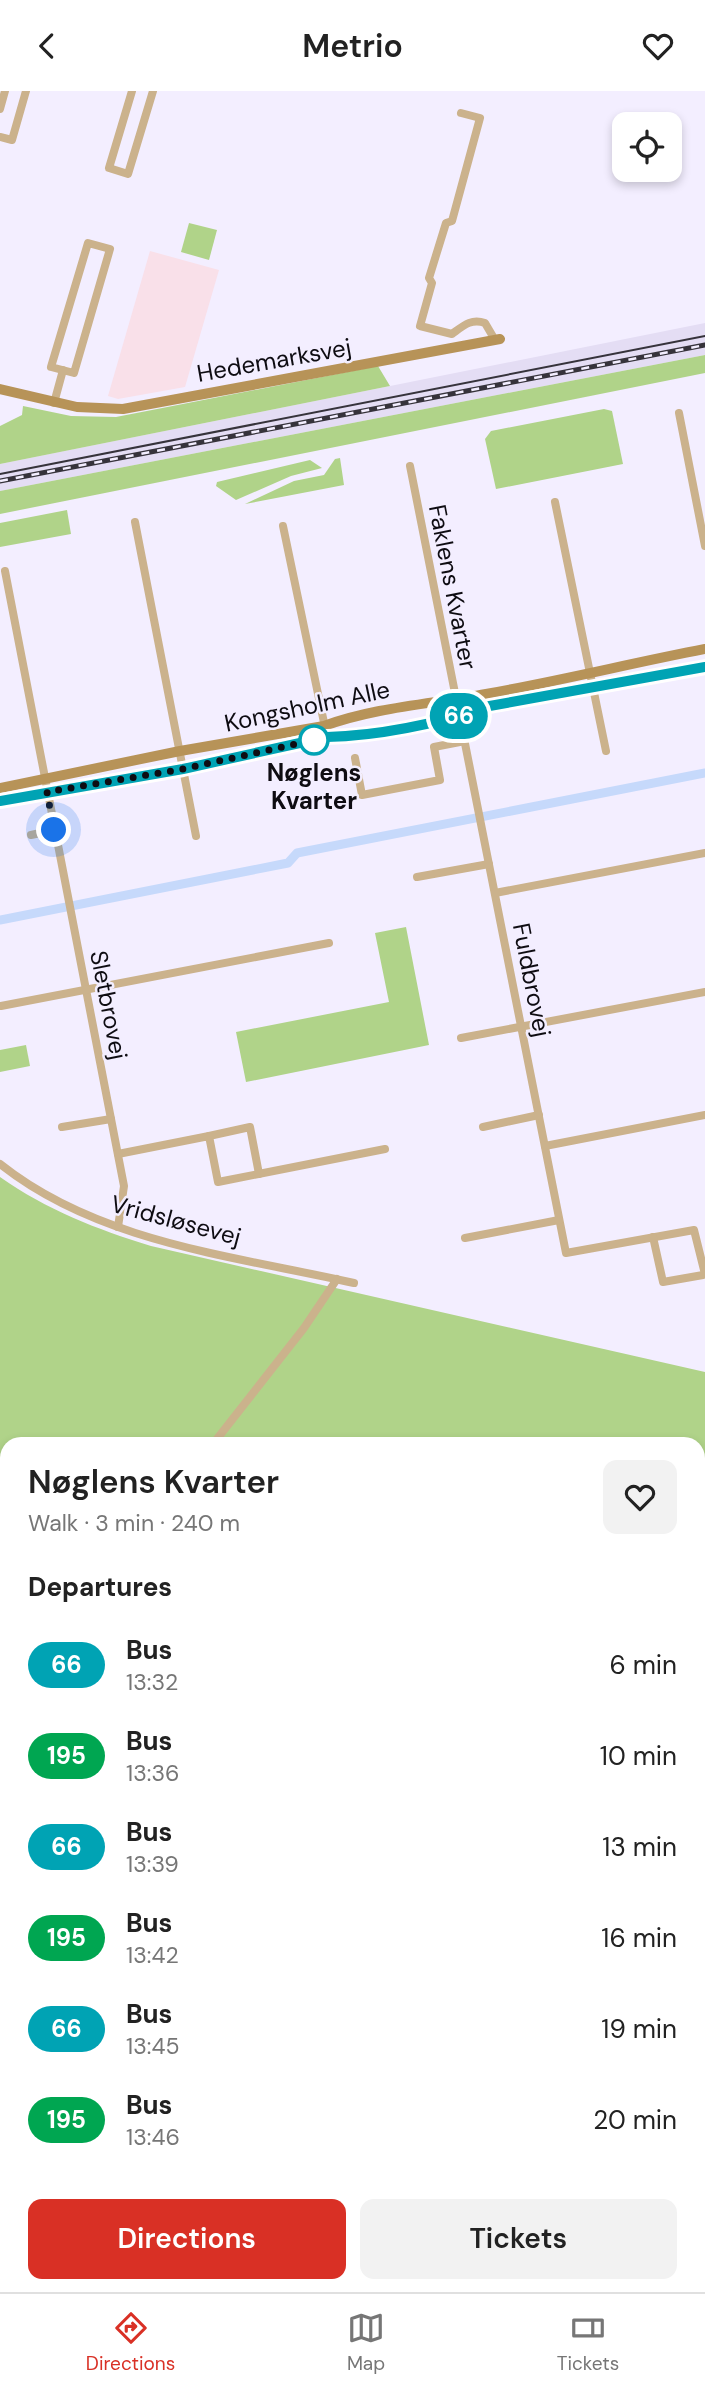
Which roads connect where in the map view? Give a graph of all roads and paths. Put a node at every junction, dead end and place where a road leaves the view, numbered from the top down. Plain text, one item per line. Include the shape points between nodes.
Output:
1 (5, 91) edge
2 (26, 91) edge
3 (132, 91) edge
4 (153, 91) edge
5 (0, 109) edge
6 (461, 113) dead end
7 (0, 137) edge
8 (497, 340) joint
9 (63, 370) junction
10 (0, 389) edge
11 (54, 403) junction
12 (679, 413) dead end
13 (410, 466) dead end
14 (555, 502) dead end
15 (135, 521) dead end
16 (284, 526) dead end
17 (705, 546) edge
18 (5, 571) dead end
19 (705, 649) edge
20 (705, 667) edge
21 (591, 672) junction
22 (594, 687) junction
23 (455, 698) junction
24 (460, 716) junction
25 (326, 732) junction
26 (465, 741) junction
27 (180, 751) junction
28 (606, 751) dead end
29 (355, 758) dead end
30 (183, 769) junction
31 (45, 779) junction
32 (0, 787) edge
33 (47, 792) junction
34 (0, 801) edge
35 (54, 830) junction
36 (31, 835) dead end
37 (196, 836) dead end
38 (705, 853) edge
39 (489, 864) junction
40 (417, 877) dead end
41 (495, 893) junction
42 (329, 943) dead end
43 (88, 990) junction
44 (705, 992) edge
45 (1, 1006) edge
46 (522, 1028) junction
47 (461, 1038) dead end
48 (539, 1115) junction
49 (705, 1115) edge
50 (111, 1119) junction
51 (483, 1126) dead end
52 (62, 1127) dead end
53 (209, 1136) junction
54 (545, 1146) junction
55 (385, 1149) dead end
56 (118, 1154) junction
57 (0, 1164) edge
58 (259, 1174) junction
59 (559, 1220) junction
60 (118, 1227) junction
61 (653, 1237) junction
62 (465, 1238) dead end
63 (704, 1275) edge
64 (337, 1279) junction
65 (354, 1283) dead end
66 (218, 1437) edge

1 - 5 street
2 - 7 street via 12,140
3 - 4 street via 110,168 128,174
6 - 8 street via 480,118 452,221 446,223 429,278 432,283 421,325 452,334 479,321
8 - 11 street, Hedemarksvej via 123,409
9 - 9 street via 74,373 110,249 88,243 51,367
9 - 11 street
10 - 11 street, Hedemarksvej
12 - 17 street
13 - 23 street, Faklens Kvarter
14 - 21 street
15 - 27 street
16 - 25 street
18 - 31 street, Sletbrovej
19 - 21 street, Kongsholm Alle
20 - 22 street, Kongsholm Alle
21 - 22 street
21 - 23 street, Kongsholm Alle
22 - 24 street, Kongsholm Alle via 484,707
22 - 28 street
23 - 24 street, Faklens Kvarter
23 - 25 street, Kongsholm Alle via 346,718
24 - 25 street, Kongsholm Alle via 350,737
24 - 26 street, Fuldbrovej
25 - 27 street, Kongsholm Alle
25 - 30 street, Kongsholm Alle
26 - 29 street via 434,747 440,780 362,795
26 - 39 street, Fuldbrovej
27 - 30 street
27 - 31 street, Kongsholm Alle
30 - 33 street, Kongsholm Alle
30 - 37 street
31 - 32 street, Kongsholm Alle
31 - 33 street, Sletbrovej
33 - 34 street, Kongsholm Alle
33 - 35 street, Sletbrovej
35 - 36 street
35 - 43 street, Sletbrovej
38 - 41 street
39 - 40 street
39 - 41 street, Fuldbrovej
41 - 46 street, Fuldbrovej
42 - 43 street
43 - 45 street
43 - 50 street, Sletbrovej
44 - 46 street
46 - 47 street
46 - 48 street, Fuldbrovej
48 - 51 street
48 - 54 street, Fuldbrovej
49 - 54 street
50 - 52 street
50 - 56 street, Sletbrovej
53 - 56 street
53 - 58 street via 218,1182
53 - 58 street via 250,1127
54 - 59 street, Fuldbrovej
55 - 58 street
56 - 60 street, Sletbrovej via 124,1186
57 - 60 street, Vridsløsevej via 66,1206
59 - 61 street, Fuldbrovej via 566,1253
59 - 62 street
60 - 64 street, Vridsløsevej
61 - 63 street via 694,1230
61 - 63 street via 663,1282
64 - 65 street, Vridsløsevej
64 - 66 street

